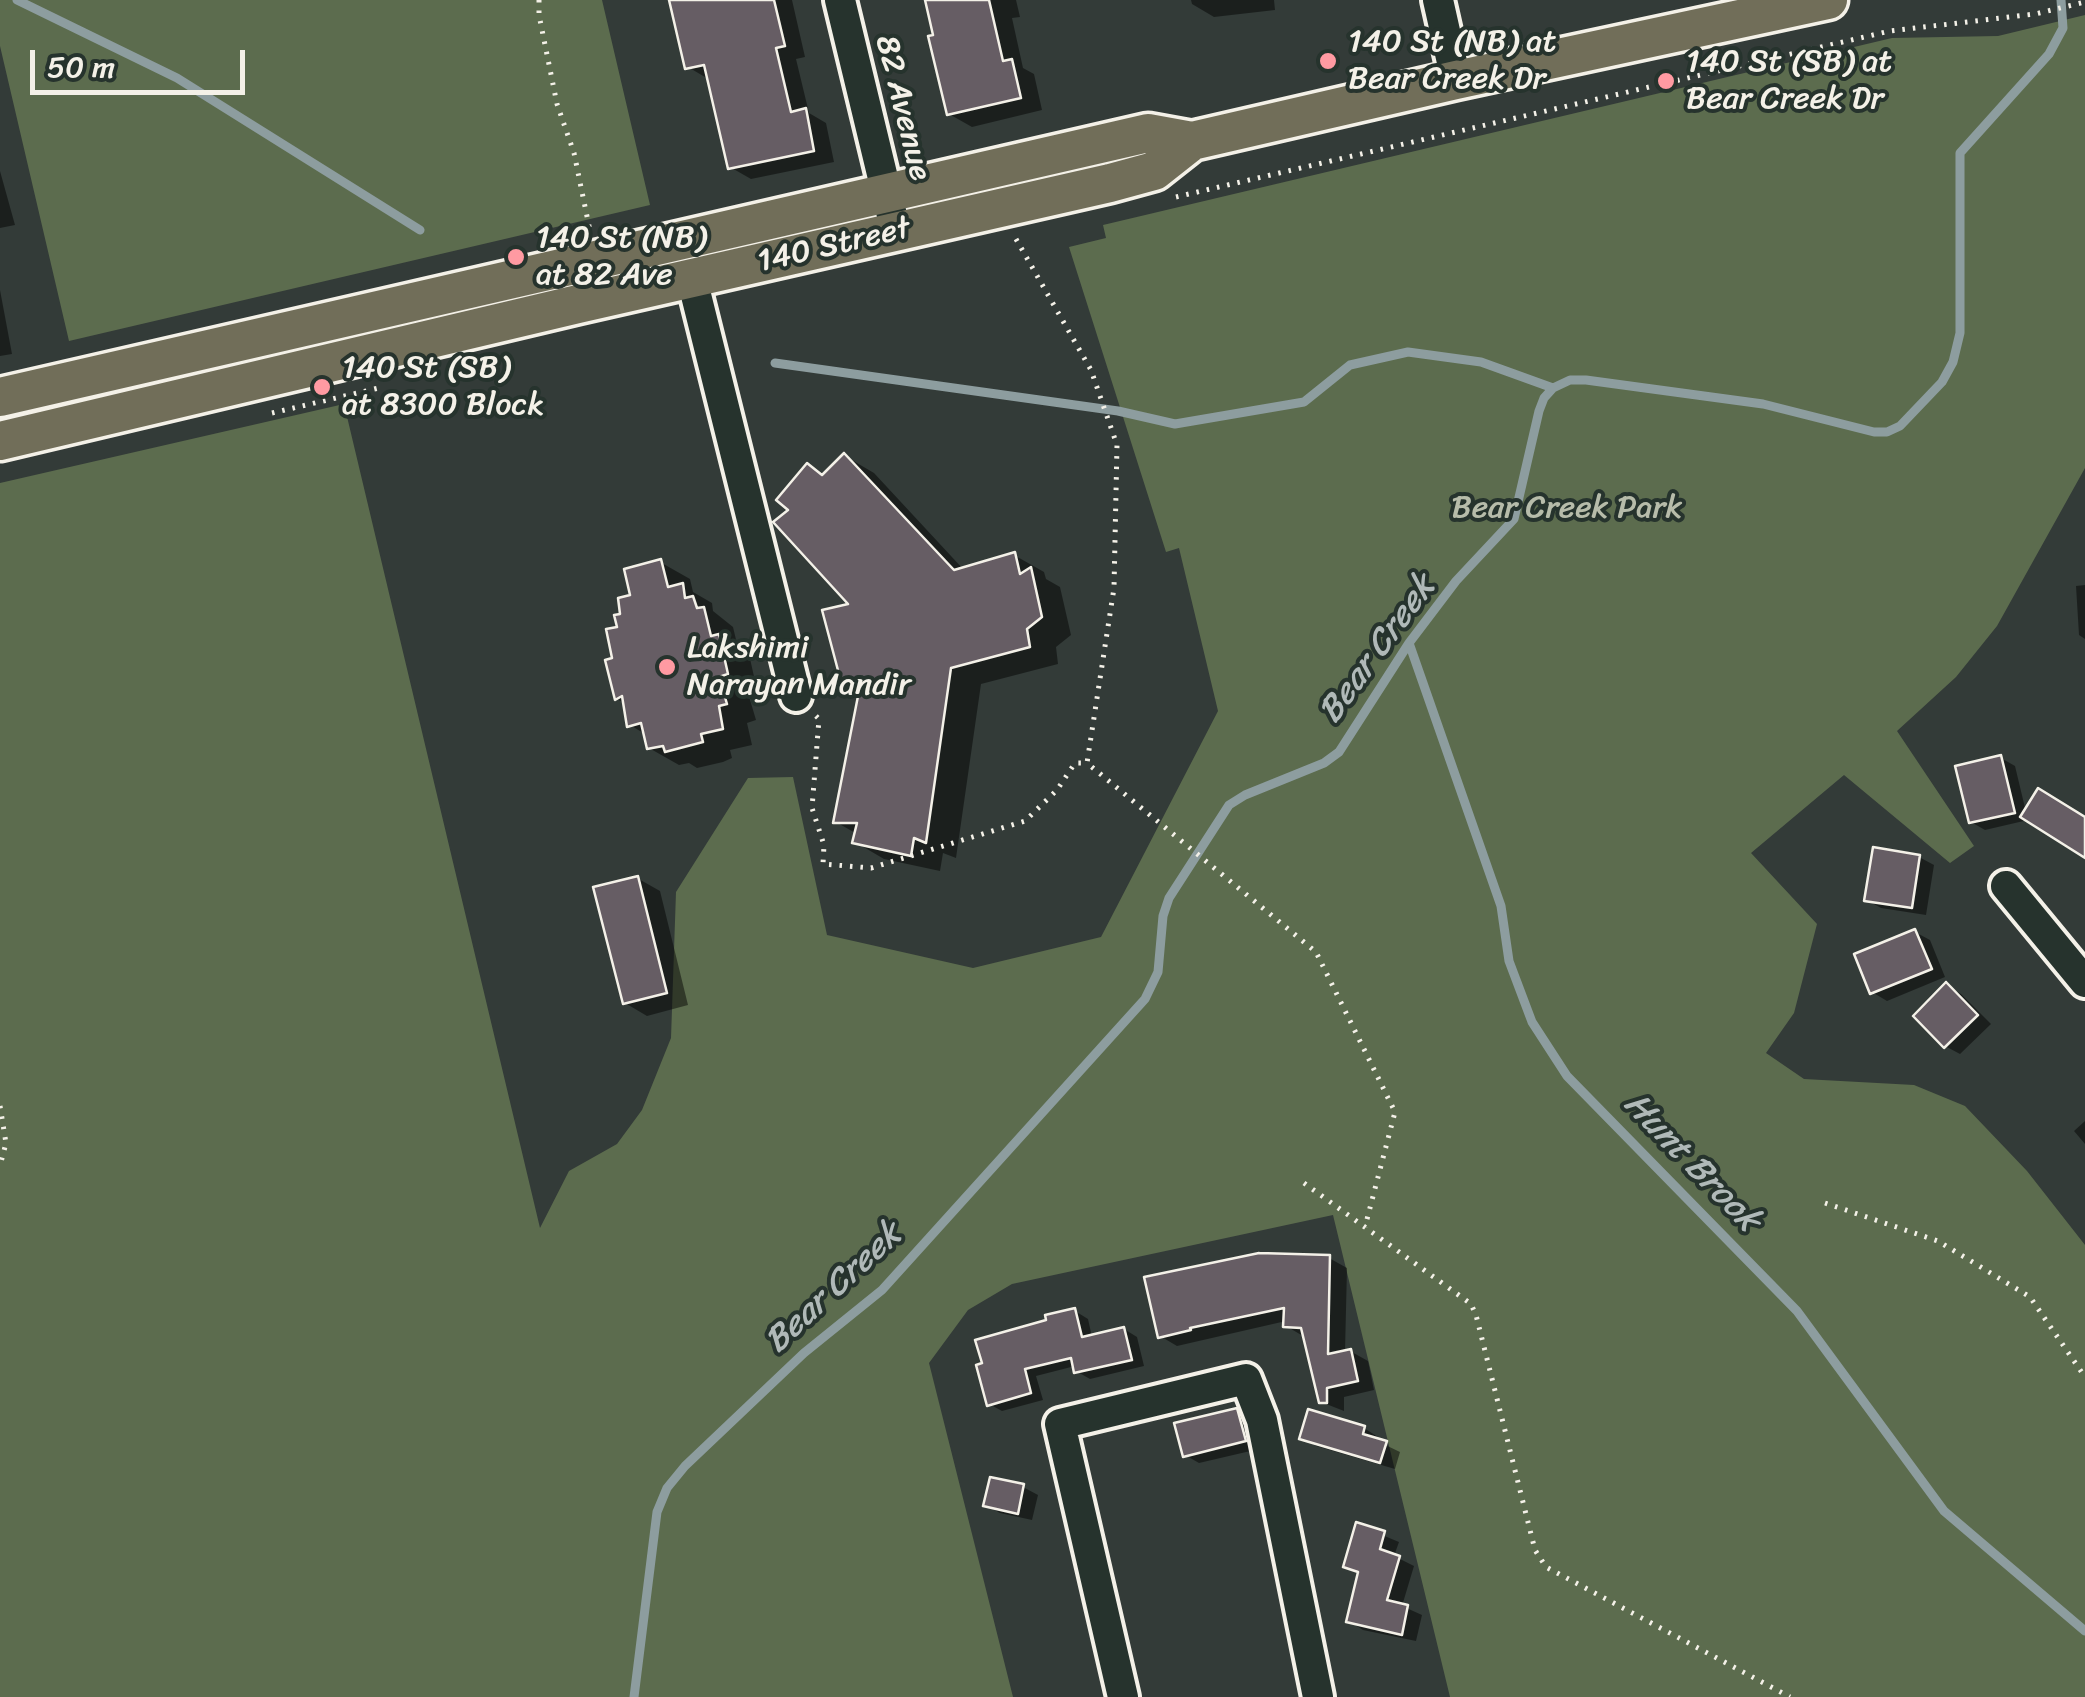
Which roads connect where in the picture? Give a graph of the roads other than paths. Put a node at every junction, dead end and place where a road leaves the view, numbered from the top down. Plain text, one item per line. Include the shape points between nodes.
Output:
1 (840, 0) edge
2 (1438, 0) edge
3 (1828, 0) edge
4 (1456, 80) junction
5 (1192, 141) junction
6 (886, 192) junction
7 (896, 232) junction
8 (692, 279) junction
9 (0, 396) edge
10 (0, 441) edge
11 (796, 696) road end
12 (2006, 886) dead end
13 (2085, 982) edge
14 (1124, 1697) edge
15 (1318, 1697) edge

1 - 6 street, 82 Avenue
2 - 4 street
3 - 4 main road, 140 Street
4 - 5 main road, 140 Street
5 - 6 main road, 140 Street via 1148,133
5 - 7 main road, 140 Street via 1154,171
6 - 7 street, 82 Avenue
6 - 9 main road, 140 Street
7 - 8 main road, 140 Street
8 - 10 main road, 140 Street
8 - 11 street
12 - 13 street
14 - 15 street via 1060,1424 1246,1379 1262,1420

